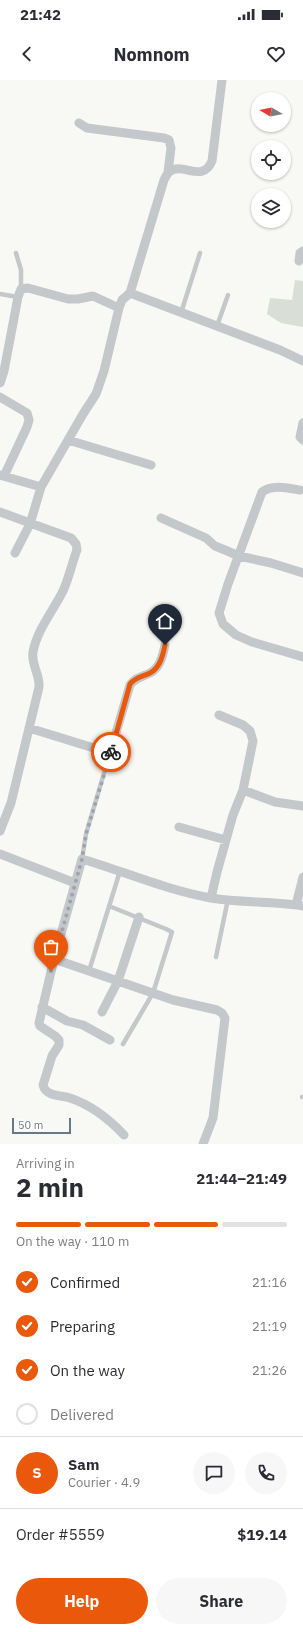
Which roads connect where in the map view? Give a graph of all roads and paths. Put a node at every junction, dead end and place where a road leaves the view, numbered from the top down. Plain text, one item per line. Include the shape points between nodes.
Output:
1 (222, 80) edge
2 (79, 123) dead end
3 (168, 172) junction
4 (303, 251) edge
5 (16, 253) dead end
6 (200, 253) dead end
7 (299, 261) dead end
8 (19, 293) junction
9 (130, 293) junction
10 (0, 294) edge
11 (228, 295) dead end
12 (119, 308) junction
13 (181, 313) junction
14 (217, 326) junction
15 (303, 361) edge
16 (0, 384) edge
17 (1, 400) edge
18 (303, 423) edge
19 (68, 440) junction
20 (303, 440) edge
21 (151, 465) dead end
22 (2, 475) edge
23 (41, 487) junction
24 (300, 490) dead end
25 (0, 512) edge
26 (161, 518) dead end
27 (30, 524) junction
28 (15, 553) dead end
29 (239, 556) junction
30 (303, 573) edge
31 (165, 645) dead end
32 (303, 657) edge
33 (219, 714) dead end
34 (29, 728) junction
35 (110, 753) junction
36 (243, 790) junction
37 (303, 806) edge
38 (179, 827) dead end
39 (0, 831) edge
40 (226, 840) junction
41 (0, 854) edge
42 (82, 859) junction
43 (120, 871) junction
44 (303, 877) edge
45 (75, 883) junction
46 (211, 898) junction
47 (228, 899) junction
48 (300, 905) edge
49 (109, 906) junction
50 (139, 917) junction
51 (216, 957) dead end
52 (54, 959) junction
53 (89, 971) junction
54 (118, 981) junction
55 (153, 993) junction
56 (42, 1007) junction
57 (102, 1012) dead end
58 (110, 1040) dead end
59 (123, 1044) dead end
60 (124, 1134) dead end
61 (203, 1144) edge

1 - 3 street via 210,167 199,172
2 - 3 street via 87,128 169,140 171,148
3 - 9 street
4 - 7 street via 300,253
5 - 8 lane via 21,270
6 - 13 lane
8 - 10 lane
8 - 12 street via 28,288 68,299 93,296
8 - 16 street
9 - 12 street via 122,300
9 - 13 street
11 - 14 lane
12 - 19 street via 96,394
13 - 14 street
14 - 15 street
17 - 22 street via 26,413 29,420
18 - 20 street via 300,437
19 - 21 street
19 - 23 street
22 - 23 street
23 - 27 street
24 - 29 street via 276,487 267,488 262,492
25 - 27 street
26 - 29 street
27 - 28 street
27 - 34 street via 71,538 77,550 63,590 34,644 33,663 40,679
29 - 30 street
29 - 32 street via 220,613 223,624 236,635 252,642
31 - 35 street via 155,670 130,684
33 - 36 street via 243,724 250,731 252,742
34 - 35 street
34 - 39 street via 11,803
35 - 42 lane via 86,834
36 - 37 street via 275,802
36 - 40 street
38 - 40 street
40 - 46 street
41 - 45 street
42 - 43 street
42 - 45 street
43 - 46 street
43 - 49 lane
44 - 48 street
45 - 52 street
46 - 47 street
47 - 48 street
47 - 51 lane
49 - 50 lane
49 - 53 lane
50 - 54 street
50 - 55 lane via 172,932
52 - 53 street
52 - 56 street
53 - 54 street
54 - 55 street
54 - 57 street
55 - 59 lane
55 - 61 street via 217,1010 225,1018 213,1118
56 - 58 street
56 - 60 street via 40,1026 55,1036 59,1045 50,1063 43,1085 44,1090 71,1098 99,1112

